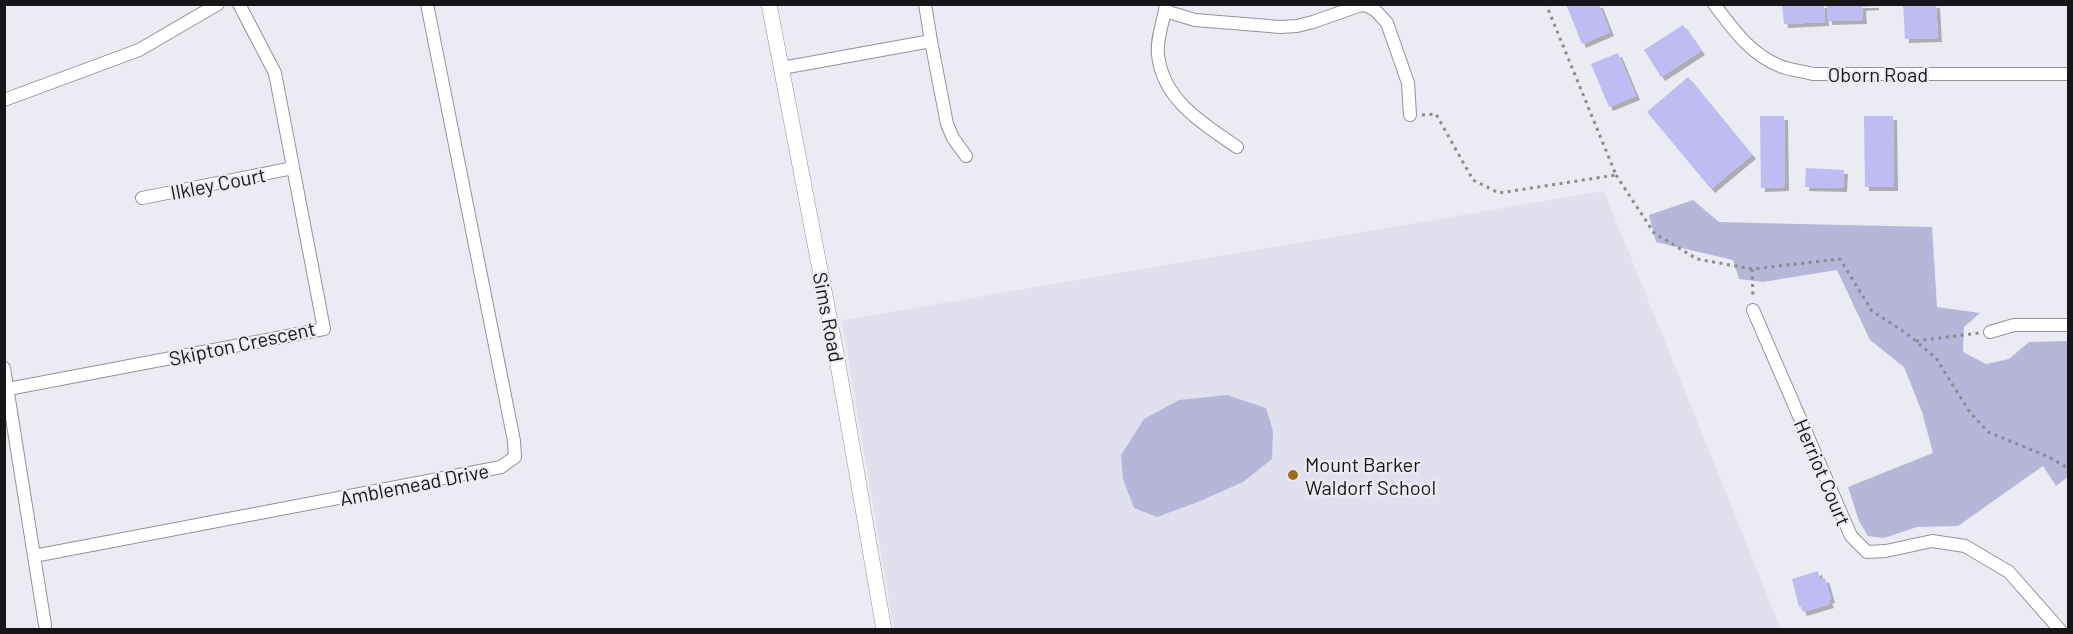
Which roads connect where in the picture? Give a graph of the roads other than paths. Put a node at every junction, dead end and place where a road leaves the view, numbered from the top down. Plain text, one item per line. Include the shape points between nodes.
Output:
1 (219, 4) edge
2 (239, 4) edge
3 (427, 4) edge
4 (769, 4) edge
5 (925, 4) edge
6 (1714, 4) edge
7 (1166, 8) edge
8 (931, 41) junction
9 (782, 68) junction
10 (2068, 75) edge
11 (4, 100) edge
12 (1410, 115) road end
13 (1237, 147) dead end
14 (966, 156) dead end
15 (293, 168) junction
16 (142, 198) dead end
17 (1753, 310) road end
18 (2068, 325) edge
19 (1990, 332) road end
20 (4, 368) edge
21 (8, 389) junction
22 (34, 556) junction
23 (45, 625) dead end
24 (884, 630) edge
25 (2060, 630) edge

1 - 11 street via 139,50
2 - 15 street, Skipton Crescent via 275,73
3 - 22 street, Amblemead Drive via 515,457 501,467
4 - 9 street, Sims Road
5 - 8 street
6 - 10 street, Oborn Road via 1741,41 1759,54 1780,66 1813,74
7 - 12 street via 1195,20 1280,27 1368,6 1387,23 1408,83
7 - 13 street via 1157,53 1167,86 1204,125
8 - 9 street
8 - 14 street via 947,124
9 - 24 street, Sims Road
15 - 16 street, Ilkley Court
15 - 21 street, Skipton Crescent via 324,329
17 - 25 street, Herriot Court via 1851,536 1867,552 1932,541 1965,546 2009,572
18 - 19 street via 2014,325
20 - 21 street
21 - 22 street
22 - 23 street

